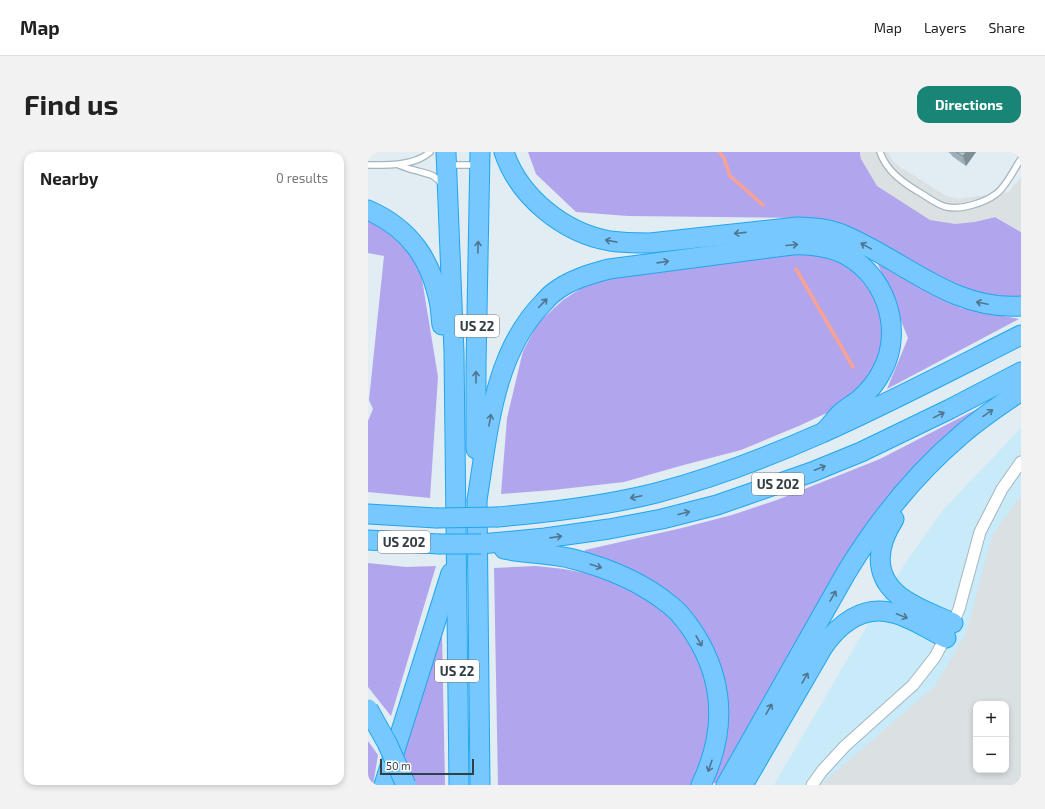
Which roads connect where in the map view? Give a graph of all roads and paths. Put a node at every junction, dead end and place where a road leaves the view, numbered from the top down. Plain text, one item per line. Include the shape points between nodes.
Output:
1 (430, 152) edge
2 (504, 152) edge
3 (880, 152) edge
4 (446, 158) edge
5 (480, 159) edge
6 (1021, 159) edge
7 (368, 164) edge
8 (398, 165) junction
9 (448, 196) junction
10 (368, 210) edge
11 (1021, 306) edge
12 (1021, 335) edge
13 (454, 353) junction
14 (1021, 372) edge
15 (1021, 391) edge
16 (824, 432) junction
17 (936, 458) junction
18 (1021, 462) edge
19 (478, 500) junction
20 (370, 513) edge
21 (368, 540) edge
22 (517, 546) junction
23 (456, 557) junction
24 (949, 631) junction
25 (368, 709) edge
26 (384, 785) edge
27 (406, 785) edge
28 (459, 785) edge
29 (480, 785) edge
30 (701, 785) edge
31 (726, 785) edge
32 (743, 785) edge
33 (812, 785) edge

1 - 8 lane
11 -> 2 highway via 993,305 954,294 857,241 838,232 817,227 650,243 631,244 601,239 567,225 534,200 519,182
3 - 6 lane via 882,159 901,181 946,207 961,208 996,194
4 - 5 lane
4 - 9 highway, US 22
19 -> 5 highway, US 22 via 476,366
7 - 8 lane
8 - 9 lane via 434,176
9 - 13 highway, US 22
10 - 13 highway via 400,229 423,257 435,287 444,332
12 - 16 highway, US 202 via 900,398
13 - 23 highway, US 22
22 -> 14 highway, US 202 via 545,538 662,519 744,496 867,449
17 -> 15 highway via 984,416
19 -> 16 highway via 494,401 503,371 520,332 553,292 590,274 609,269 808,244 825,247 855,261 868,272 879,287 887,304 892,338 883,370 874,384
16 -> 20 highway, US 202, bridge via 741,466 654,493 594,506 498,517 436,518
17 - 24 highway via 882,540 881,568 887,582 897,594
31 -> 17 highway via 865,542 908,487
18 - 24 street via 996,500 980,532 964,591
19 - 29 highway, US 22
21 - 22 highway, US 202, bridge
22 -> 30 highway via 572,558 616,573 654,593 684,619 709,661 719,707 714,752
23 - 26 highway
23 - 28 highway, US 22
32 -> 24 highway via 823,647 832,634 845,623 860,615 884,611
24 - 33 street via 935,657 913,685 845,746
25 - 27 highway, bridge

